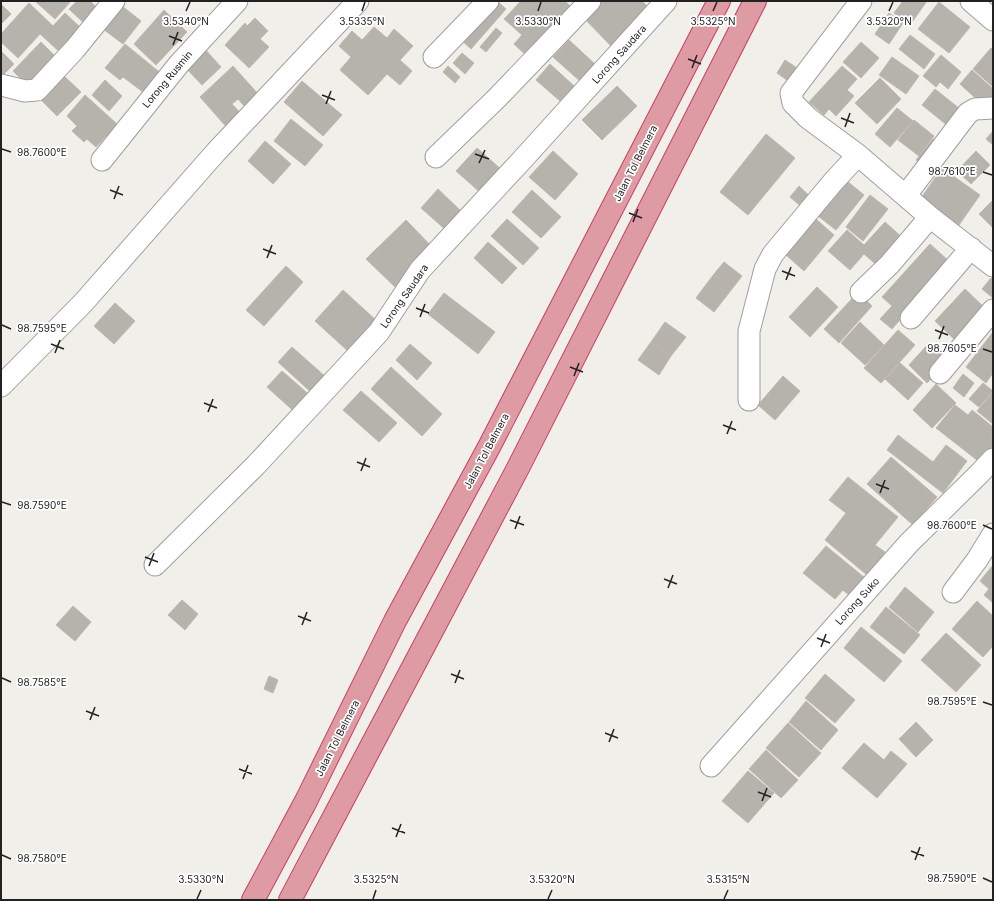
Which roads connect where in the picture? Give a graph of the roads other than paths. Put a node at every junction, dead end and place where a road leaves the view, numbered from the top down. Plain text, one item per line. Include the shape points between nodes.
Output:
1 (114, 1) edge
2 (237, 1) edge
3 (358, 1) edge
4 (488, 1) edge
5 (590, 1) edge
6 (719, 1) edge
7 (755, 1) edge
8 (861, 1) edge
9 (971, 1) edge
10 (664, 2) edge
11 (993, 20) edge
12 (434, 57) dead end
13 (1, 85) edge
14 (993, 108) edge
15 (858, 155) junction
16 (436, 158) dead end
17 (102, 160) dead end
18 (906, 195) junction
19 (930, 217) junction
20 (971, 248) junction
21 (993, 266) edge
22 (861, 292) dead end
23 (993, 310) edge
24 (910, 318) dead end
25 (940, 373) dead end
26 (1, 386) edge
27 (749, 400) dead end
28 (989, 472) edge
29 (993, 534) edge
30 (155, 565) dead end
31 (953, 592) dead end
32 (711, 766) dead end
33 (253, 900) edge
34 (290, 900) edge

1 - 13 street via 75,50 36,90
2 - 17 street, Lorong Rusmin via 178,64
3 - 26 street via 216,152 83,303
4 - 12 street
5 - 16 street
6 - 33 highway, Jalan Tol Belmera via 489,447 395,621 306,801
7 - 34 highway via 518,468
8 - 15 street via 791,93 793,103 808,118
9 - 11 street
10 - 30 street, Lorong Saudara via 420,270 379,332 256,465
14 - 18 street via 975,109 968,113
15 - 18 street
15 - 27 street via 773,254 766,269 749,331
18 - 19 street
19 - 20 street
19 - 22 street
20 - 21 street
20 - 24 street
23 - 25 street
28 - 32 street, Lorong Suko via 909,543
29 - 31 street

